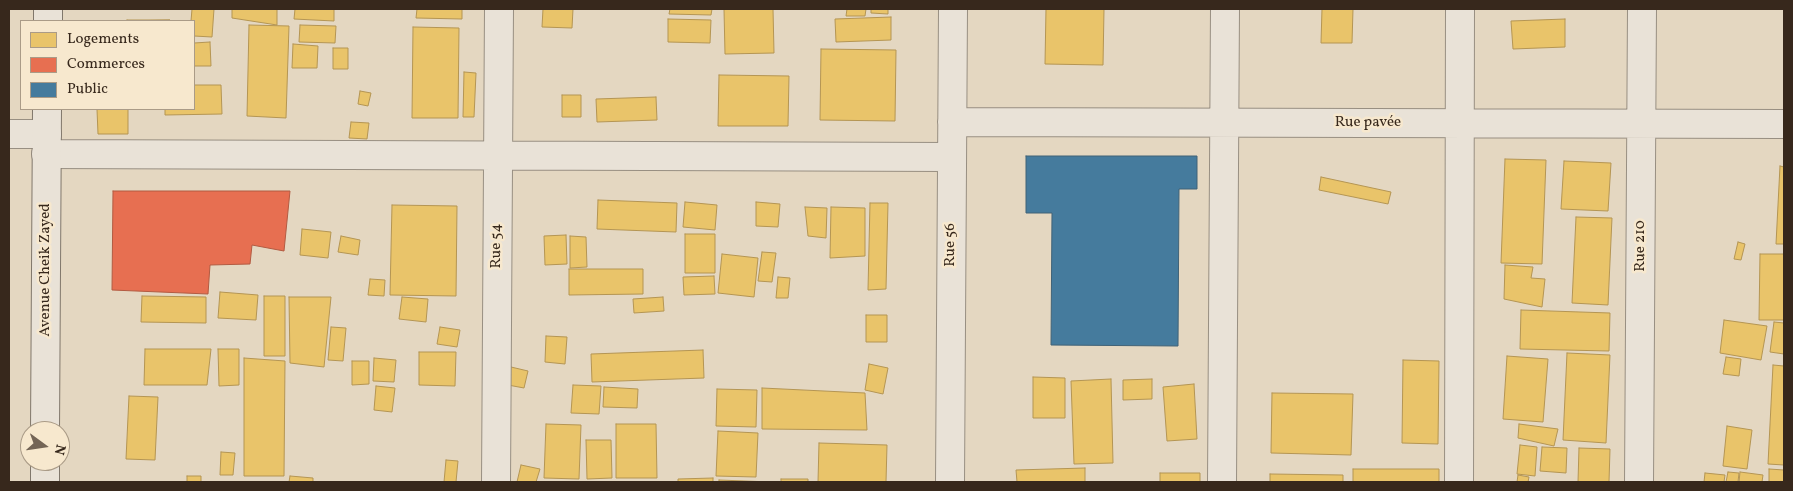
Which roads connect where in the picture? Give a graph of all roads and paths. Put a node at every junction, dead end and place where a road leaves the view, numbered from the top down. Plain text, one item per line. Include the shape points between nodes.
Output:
1 (499, 9) edge
2 (953, 9) edge
3 (1225, 9) edge
4 (1460, 9) edge
5 (1642, 9) edge
6 (952, 122) junction
7 (1224, 123) junction
8 (1460, 124) junction
9 (1641, 124) junction
10 (1784, 124) edge
11 (47, 132) edge
12 (9, 134) edge
13 (498, 156) junction
14 (951, 157) junction
15 (45, 421) edge
16 (496, 482) edge
17 (950, 482) edge
18 (1222, 482) edge
19 (1459, 482) edge
20 (1639, 482) edge

1 - 13 street, Rue 54
2 - 6 street, Rue 56
3 - 7 street
4 - 8 street
5 - 9 street, Rue 210
6 - 7 street, Rue pavée
6 - 14 street, Rue 56
7 - 8 street, Rue pavée
7 - 18 street
8 - 9 street, Rue pavée
8 - 19 street
9 - 10 street, Rue pavée
9 - 20 street, Rue 210
11 - 12 street
11 - 13 street
11 - 15 street, Avenue Cheik Zayed
13 - 14 street
13 - 16 street, Rue 54
14 - 17 street, Rue 56

